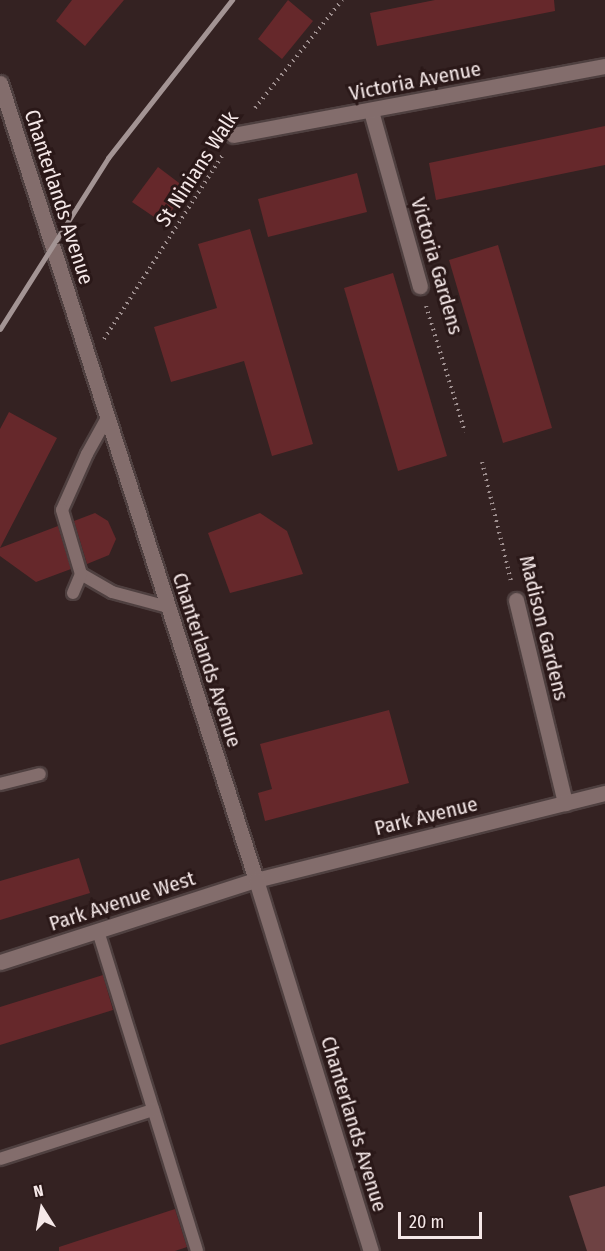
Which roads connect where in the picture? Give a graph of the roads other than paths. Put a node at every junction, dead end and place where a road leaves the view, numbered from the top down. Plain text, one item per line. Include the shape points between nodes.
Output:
1 (605, 66) edge
2 (0, 83) edge
3 (371, 111) junction
4 (233, 135) road end
5 (420, 286) road end
6 (107, 418) junction
7 (81, 574) junction
8 (73, 593) dead end
9 (516, 600) road end
10 (168, 608) junction
11 (40, 774) dead end
12 (0, 784) edge
13 (605, 793) edge
14 (565, 803) junction
15 (256, 880) junction
16 (98, 931) junction
17 (1, 958) edge
18 (153, 1110) junction
19 (0, 1160) edge
20 (369, 1250) edge
21 (198, 1251) edge

1 - 3 street, Victoria Avenue
2 - 6 street, Chanterlands Avenue
3 - 4 street, Victoria Avenue
3 - 5 street, Victoria Gardens
6 - 7 lane via 62,510
6 - 10 street, Chanterlands Avenue
7 - 8 lane
7 - 10 lane via 112,592
9 - 14 street, Madison Gardens
10 - 15 street, Chanterlands Avenue
11 - 12 lane
13 - 14 street, Park Avenue
14 - 15 street, Park Avenue
15 - 16 street, Park Avenue West
15 - 20 street, Chanterlands Avenue
16 - 17 street, Park Avenue West
16 - 18 lane
18 - 19 lane
18 - 21 lane

